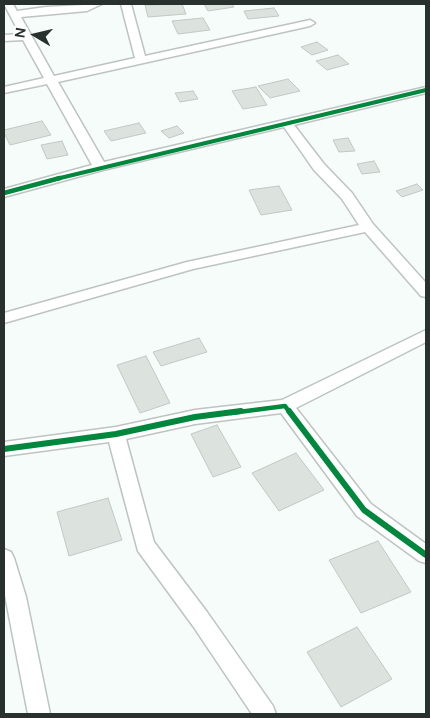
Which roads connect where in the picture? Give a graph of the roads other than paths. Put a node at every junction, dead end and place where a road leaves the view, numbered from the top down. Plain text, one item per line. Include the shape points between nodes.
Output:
1 (8, 4) edge
2 (97, 4) edge
3 (126, 4) edge
4 (14, 15) junction
5 (310, 22) dead end
6 (26, 37) junction
7 (4, 38) edge
8 (141, 61) junction
9 (52, 81) junction
10 (4, 90) edge
11 (426, 90) edge
12 (413, 94) junction
13 (426, 100) edge
14 (287, 123) junction
15 (100, 167) junction
16 (4, 193) edge
17 (368, 227) junction
18 (426, 292) edge
19 (4, 318) edge
20 (426, 335) edge
21 (285, 406) junction
22 (116, 434) junction
23 (4, 449) edge
24 (426, 555) edge
25 (4, 558) edge
26 (39, 714) edge
27 (265, 714) edge

1 - 4 street
2 - 4 street via 87,8
3 - 8 street
4 - 6 street
5 - 8 street
6 - 7 street
6 - 9 street
8 - 9 street
9 - 10 street
9 - 15 street
11 - 12 street
12 - 13 street
12 - 14 street
14 - 15 street
14 - 17 street
15 - 16 street
17 - 18 street
17 - 19 street via 192,265
20 - 21 street
21 - 22 street via 195,417
21 - 24 street via 364,510
22 - 23 street
22 - 27 street via 145,546
25 - 26 street via 16,598

